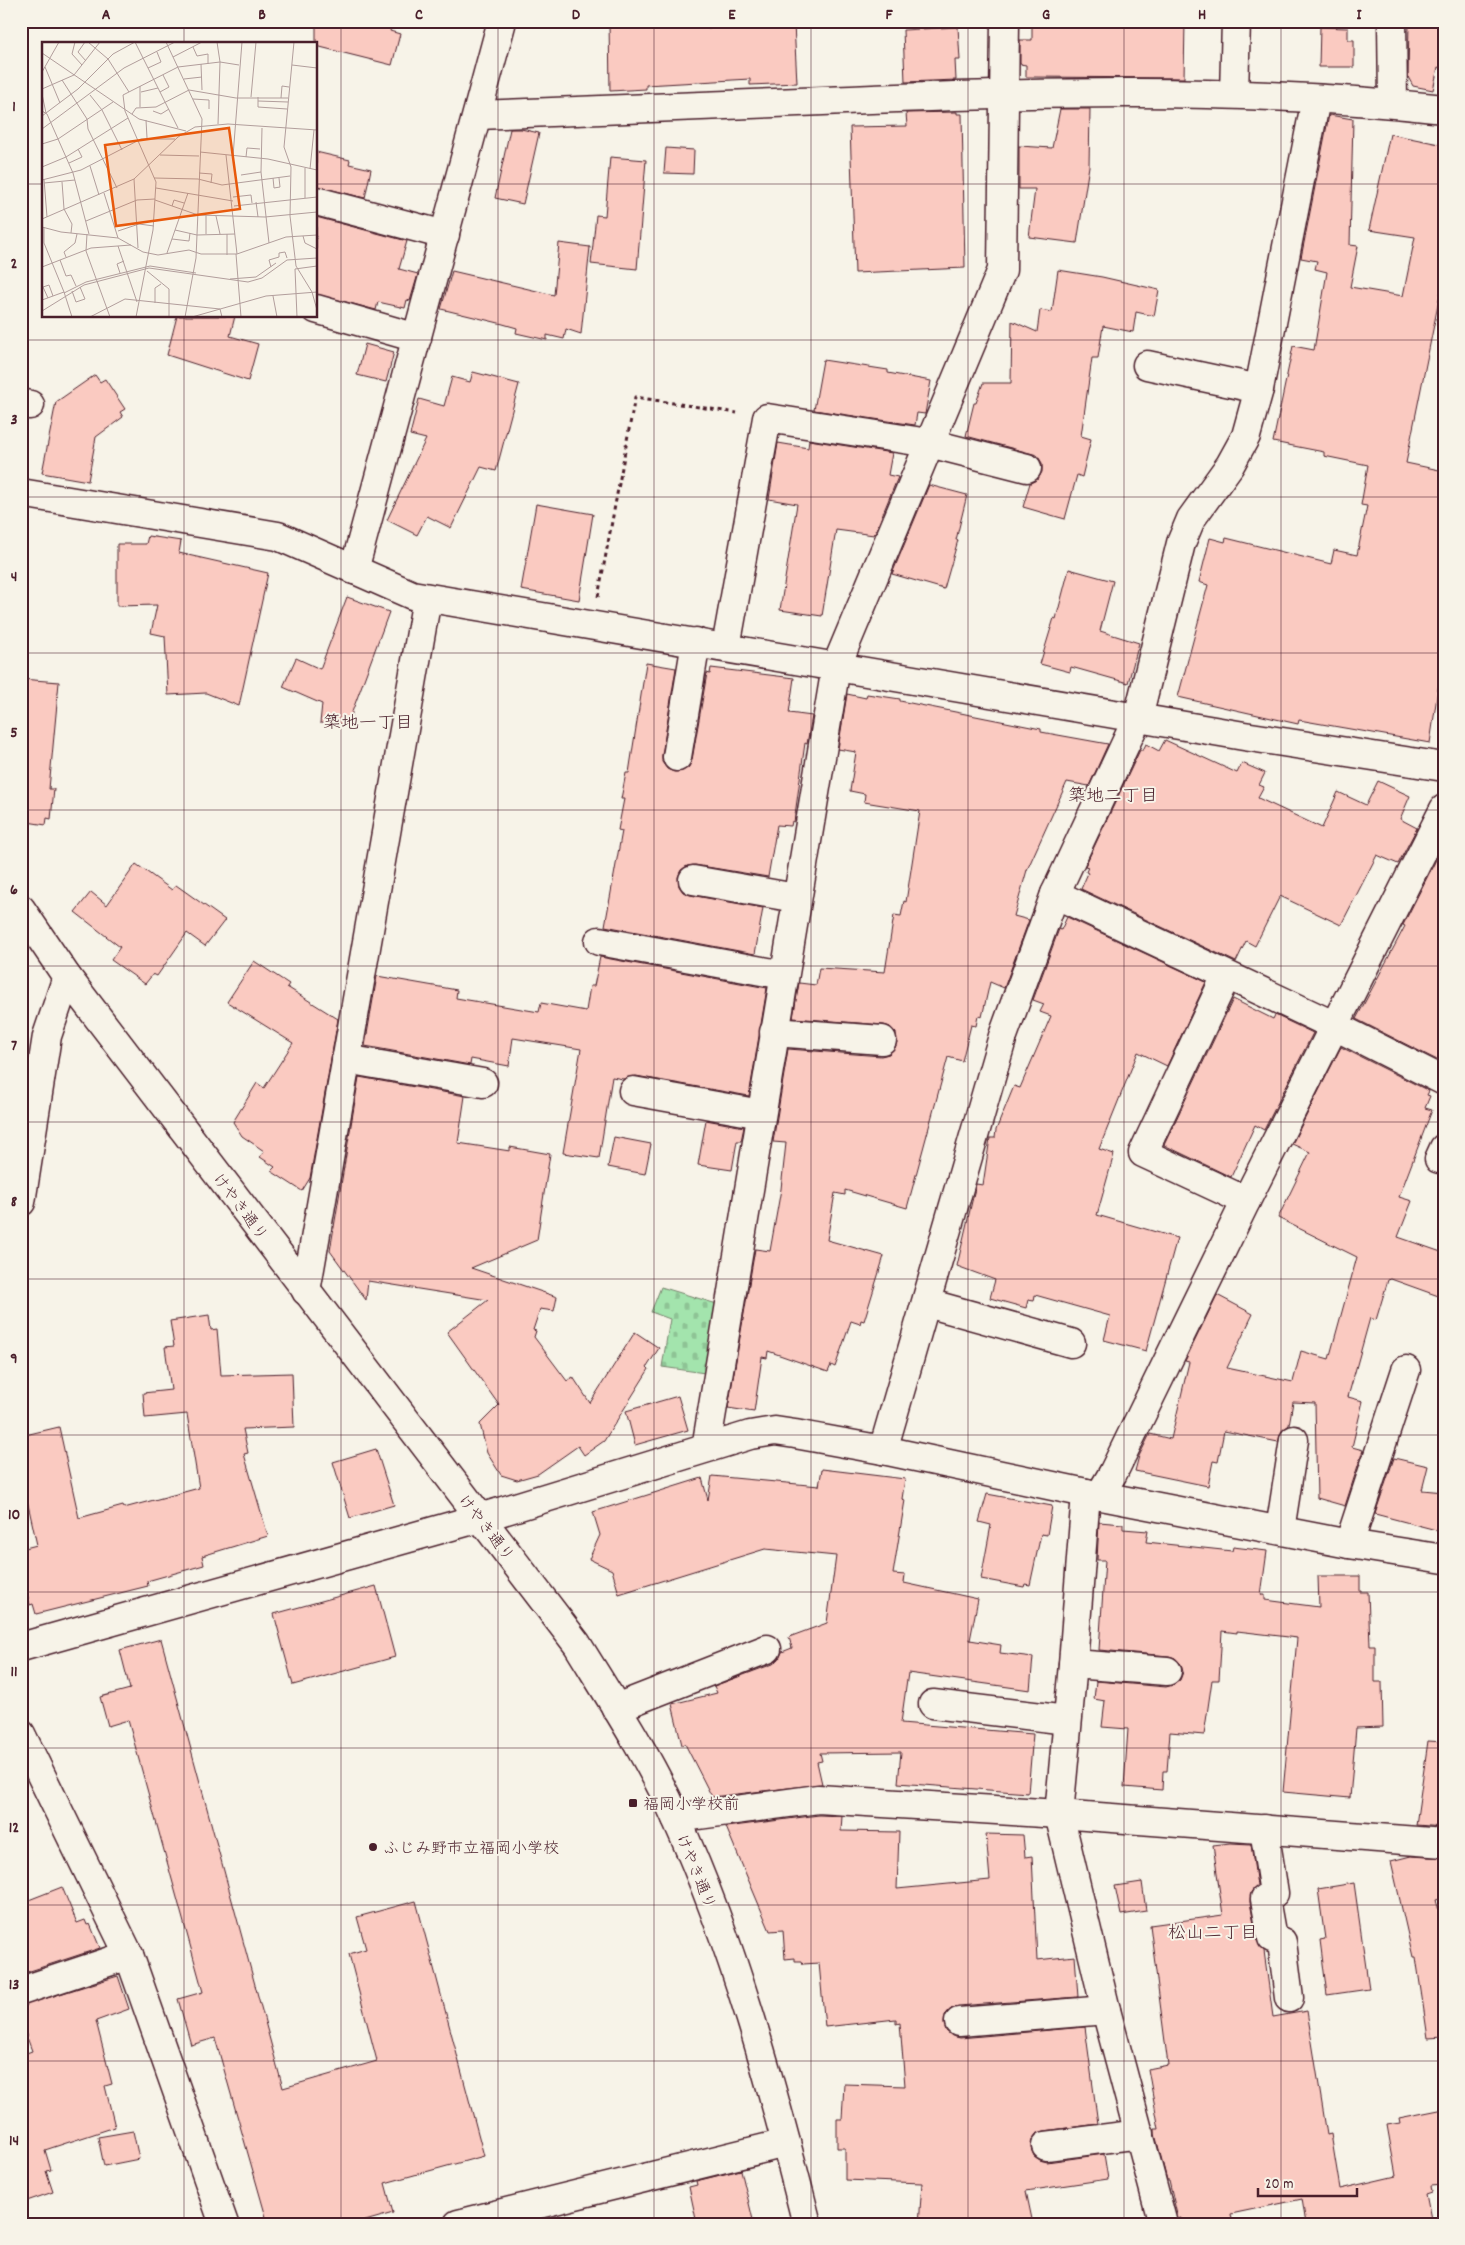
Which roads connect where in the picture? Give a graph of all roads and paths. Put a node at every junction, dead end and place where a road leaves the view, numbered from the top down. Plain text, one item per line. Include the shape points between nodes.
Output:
1 (502, 21) edge
2 (1005, 21) edge
3 (1236, 21) edge
4 (1392, 21) edge
5 (1006, 93) junction
6 (1234, 94) junction
7 (1316, 98) junction
8 (1393, 103) junction
9 (1444, 109) edge
10 (478, 115) junction
11 (318, 202) edge
12 (445, 236) junction
13 (318, 311) edge
14 (417, 338) junction
15 (1147, 365) dead end
16 (1259, 389) junction
17 (768, 418) junction
18 (928, 443) junction
19 (1027, 468) dead end
20 (21, 493) edge
21 (354, 570) junction
22 (427, 598) junction
23 (593, 624) junction
24 (696, 642) junction
25 (726, 647) junction
26 (836, 667) junction
27 (1138, 717) junction
28 (677, 757) dead end
29 (1444, 767) edge
30 (1444, 810) edge
31 (693, 880) dead end
32 (1055, 894) junction
33 (796, 898) junction
34 (21, 909) edge
35 (599, 941) dead end
36 (784, 975) junction
37 (1226, 976) junction
38 (67, 977) junction
39 (1335, 1026) junction
40 (774, 1032) junction
41 (882, 1040) dead end
42 (346, 1059) junction
43 (1444, 1081) edge
44 (483, 1084) dead end
45 (633, 1091) dead end
46 (761, 1114) junction
47 (1246, 1201) junction
48 (21, 1202) edge
49 (306, 1290) junction
50 (927, 1303) junction
51 (1071, 1343) dead end
52 (1406, 1370) dead end
53 (1294, 1440) dead end
54 (706, 1448) junction
55 (884, 1450) junction
56 (1093, 1494) junction
57 (480, 1518) junction
58 (1280, 1530) junction
59 (1349, 1544) junction
60 (1444, 1559) edge
61 (21, 1647) edge
62 (767, 1649) dead end
63 (1074, 1664) junction
64 (1167, 1671) dead end
65 (933, 1704) dead end
66 (616, 1708) junction
67 (1067, 1720) junction
68 (21, 1734) edge
69 (1059, 1814) junction
70 (676, 1818) junction
71 (1264, 1829) junction
72 (1444, 1843) edge
73 (129, 1955) junction
74 (21, 1991) edge
75 (1289, 1998) dead end
76 (1106, 2010) junction
77 (959, 2022) dead end
78 (1140, 2134) junction
79 (786, 2142) junction
80 (1046, 2146) dead end
81 (224, 2224) edge
82 (458, 2224) edge
83 (806, 2224) edge
84 (1163, 2224) edge

1 - 10 street
2 - 5 street
3 - 6 street
4 - 8 street
5 - 6 street
5 - 10 street
5 - 18 street via 1002,270
6 - 7 street
7 - 8 street
7 - 16 street
8 - 9 street
10 - 12 street
11 - 12 street
12 - 14 street
13 - 14 street
14 - 21 street
15 - 16 street
16 - 27 street via 1246,436 1230,465 1191,518 1180,543
17 - 18 street
17 - 23 path via 635,397
17 - 25 street
18 - 19 street
18 - 26 street
20 - 21 street via 278,536
21 - 22 street via 412,595
22 - 23 street
22 - 42 street
23 - 24 street
24 - 25 street
24 - 28 street
25 - 26 street
26 - 27 street
26 - 33 street
27 - 29 street
27 - 32 street
30 - 39 street
31 - 33 street
32 - 37 street
32 - 50 street via 1003,1036
33 - 36 street
34 - 38 street, けやき通り
35 - 36 street
36 - 40 street
37 - 39 street
37 - 47 street via 1142,1153
38 - 48 street via 46,1036
38 - 49 street, けやき通り
39 - 43 street
39 - 47 street
40 - 41 street
40 - 46 street
42 - 44 street
42 - 49 street
45 - 46 street
46 - 54 street
47 - 56 street via 1113,1473
49 - 57 street, けやき通り
50 - 51 street
50 - 55 street
52 - 59 street
53 - 58 street
54 - 55 street via 775,1431
54 - 57 street
55 - 56 street
56 - 58 street
56 - 63 street
57 - 61 street
57 - 66 street, けやき通り via 577,1644
58 - 59 street
59 - 60 street
62 - 66 street
63 - 64 street
63 - 67 street
65 - 67 street
66 - 70 street, けやき通り
67 - 69 street
68 - 73 street
69 - 70 street via 818,1799
69 - 71 street
69 - 76 street
70 - 79 street, けやき通り via 737,1974 762,2050
71 - 72 street
71 - 75 street via 1274,1893 1265,1899 1272,1938 1282,1942
73 - 74 street
73 - 81 street
76 - 77 street
76 - 78 street
78 - 80 street
78 - 84 street
79 - 82 street
79 - 83 street, けやき通り

